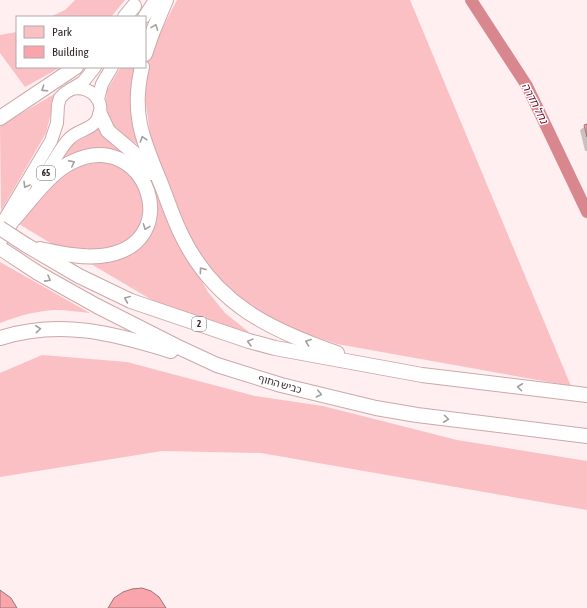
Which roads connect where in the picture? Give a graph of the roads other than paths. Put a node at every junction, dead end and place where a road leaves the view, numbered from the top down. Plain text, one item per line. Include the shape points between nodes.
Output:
1 (155, 0) edge
2 (166, 0) edge
3 (145, 16) edge
4 (146, 51) edge
5 (75, 68) edge
6 (94, 68) edge
7 (111, 68) edge
8 (142, 68) edge
9 (71, 89) junction
10 (98, 99) junction
11 (100, 114) junction
12 (0, 118) edge
13 (170, 206) junction
14 (14, 219) junction
15 (0, 227) edge
16 (0, 242) edge
17 (28, 246) junction
18 (0, 248) edge
19 (0, 338) edge
20 (217, 365) junction
21 (384, 369) junction
22 (587, 395) edge
23 (587, 436) edge

1 - 3 highway
4 -> 2 highway
5 -> 12 highway
6 - 9 highway, 65 via 83,82
7 - 10 highway via 102,84
13 -> 8 highway via 143,139 139,122 138,92
9 - 10 highway via 83,88
9 -> 15 highway, 65 via 60,98 57,124 51,141
10 - 11 highway
11 - 13 highway via 108,131 148,168
11 - 14 highway, 65 via 93,125 70,138
21 -> 13 highway via 274,328 234,302 213,282 193,256 182,237
14 - 16 highway, 65
14 -> 17 highway via 56,173 78,160 95,156 114,157 130,165 142,178 150,198 150,216 142,237 128,249 86,257
15 - 17 highway, 2, bridge
21 -> 17 highway, 2 via 275,348 225,334 131,301 79,276
18 -> 20 highway, כביש החוף via 97,306
19 -> 20 highway via 37,329 89,331 142,342
20 -> 23 highway, כביש החוף via 281,385 376,408
22 -> 21 highway, 2

